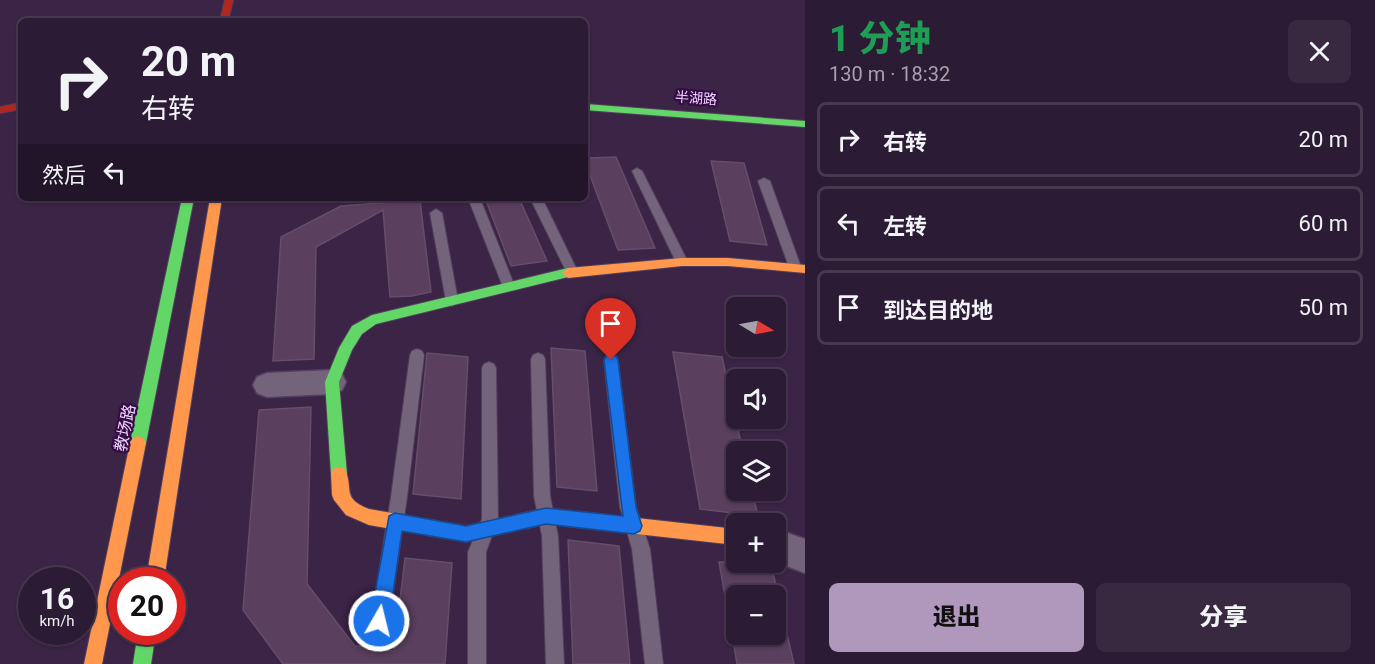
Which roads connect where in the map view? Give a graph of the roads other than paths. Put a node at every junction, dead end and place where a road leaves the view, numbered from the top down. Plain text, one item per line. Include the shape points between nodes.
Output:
1 (229, 0) edge
2 (225, 18) edge
3 (18, 107) edge
4 (588, 107) edge
5 (0, 110) edge
6 (805, 124) edge
7 (637, 171) dead end
8 (764, 181) dead end
9 (187, 201) edge
10 (216, 201) edge
11 (475, 201) edge
12 (537, 201) edge
13 (436, 213) dead end
14 (682, 262) junction
15 (800, 268) edge
16 (572, 272) junction
17 (509, 287) junction
18 (452, 301) junction
19 (417, 355) dead end
20 (538, 359) dead end
21 (611, 360) dead end
22 (489, 368) dead end
23 (332, 382) junction
24 (267, 385) dead end
25 (546, 516) junction
26 (395, 521) junction
27 (634, 526) junction
28 (486, 531) junction
29 (726, 536) edge
30 (786, 549) edge
31 (805, 556) edge
32 (157, 567) edge
33 (377, 641) dead end
34 (145, 645) edge
35 (93, 664) edge
36 (142, 664) edge
37 (477, 664) edge
38 (555, 664) edge
39 (654, 664) edge

1 - 2 street
3 - 5 street
4 - 6 street, 半湖路
7 - 14 lane
8 - 15 lane
9 - 35 street, 教场路
10 - 32 street
11 - 17 lane
12 - 16 lane
13 - 18 lane
14 - 15 street
14 - 16 street
16 - 17 street
17 - 18 street
18 - 23 street via 372,320 357,330
19 - 26 lane
20 - 25 lane
21 - 27 lane via 628,507
22 - 28 lane via 490,519
23 - 24 street
23 - 26 street via 340,495 352,510 369,518
25 - 27 street
25 - 28 street
25 - 38 lane
26 - 28 street via 466,534
26 - 33 lane
27 - 29 street
27 - 39 lane via 641,549
28 - 37 lane via 477,552
30 - 31 street
34 - 36 street

